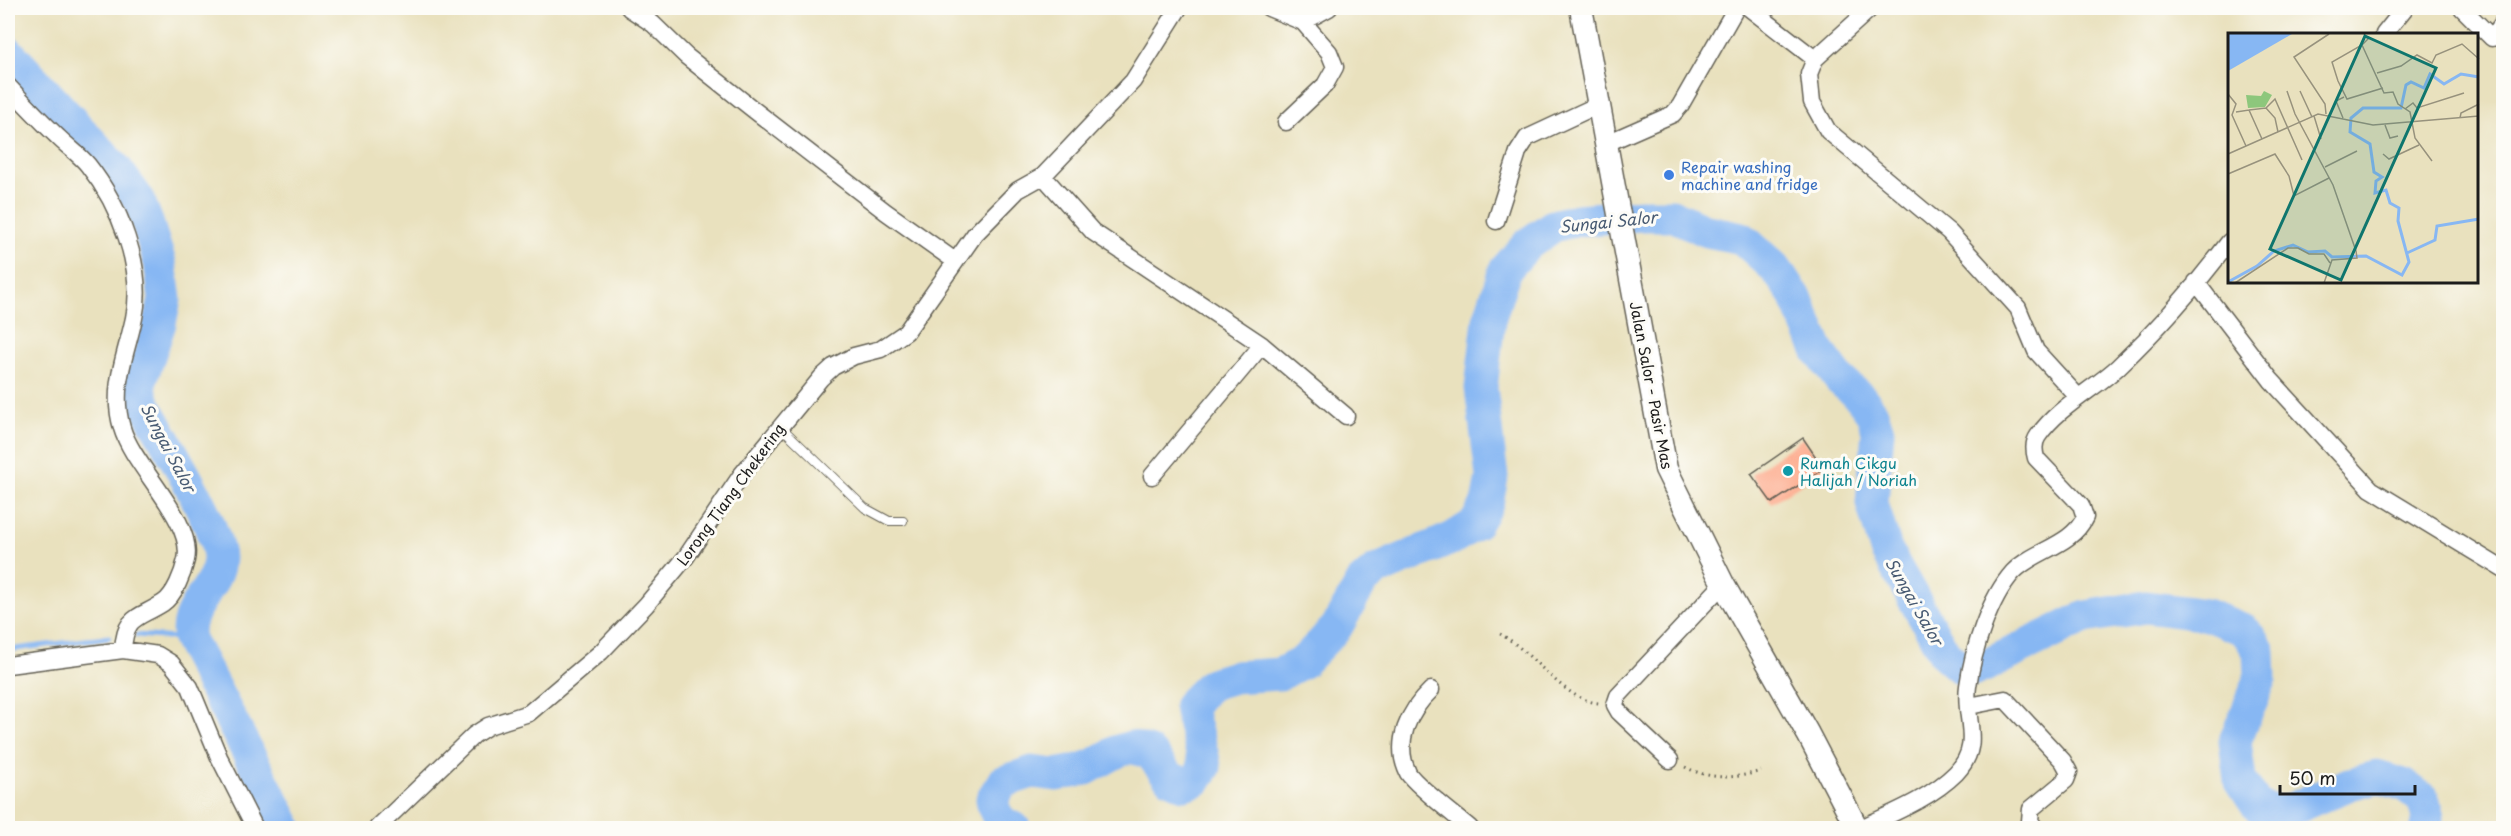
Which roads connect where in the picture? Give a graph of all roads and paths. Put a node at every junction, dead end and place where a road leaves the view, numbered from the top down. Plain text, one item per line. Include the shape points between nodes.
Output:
1 (629, 8) edge
2 (1179, 8) edge
3 (1269, 8) edge
4 (1329, 8) edge
5 (1581, 8) edge
6 (1736, 8) edge
7 (1749, 8) edge
8 (1871, 8) edge
9 (2405, 8) edge
10 (2462, 8) edge
11 (2504, 21) edge
12 (1303, 22) junction
13 (2385, 33) edge
14 (1815, 59) junction
15 (8, 86) edge
16 (1600, 104) junction
17 (1286, 122) dead end
18 (1607, 143) junction
19 (1043, 176) junction
20 (1496, 221) dead end
21 (2228, 243) edge
22 (955, 261) junction
23 (2196, 282) junction
24 (1262, 345) junction
25 (2078, 397) junction
26 (1346, 416) dead end
27 (780, 425) junction
28 (1152, 476) dead end
29 (903, 521) dead end
30 (2504, 570) edge
31 (1724, 584) junction
32 (1500, 634) dead end
33 (123, 650) junction
34 (8, 665) edge
35 (1431, 690) dead end
36 (1615, 705) junction
37 (1969, 706) junction
38 (1670, 760) joint
39 (1761, 771) dead end
40 (255, 828) edge
41 (378, 828) edge
42 (1470, 828) edge
43 (1859, 828) edge
44 (2035, 828) edge

1 - 22 street via 754,110
2 - 19 street, Lorong Tiang Chekering via 1134,81
3 - 12 street
4 - 12 street
5 - 16 main road, Jalan Salor - Pasir Mas
6 - 18 street via 1680,106 1672,114
7 - 14 street
8 - 14 street
9 - 13 street
10 - 11 street via 2492,38
12 - 17 street via 1329,52 1335,67 1325,85
14 - 25 street via 1809,74 1812,102 1828,130 1949,232 2018,309 2036,351
15 - 33 street via 87,164 113,205 133,265 135,315 121,363 116,408 135,458 179,523 188,547 171,596 126,626
16 - 18 main road, Jalan Salor - Pasir Mas
16 - 20 street via 1527,138 1518,152
18 - 31 main road, Jalan Salor - Pasir Mas via 1666,469
19 - 22 street, Lorong Tiang Chekering via 1018,190
19 - 24 street via 1093,232
21 - 23 street
22 - 27 street, Lorong Tiang Chekering via 906,332 881,349 833,367
23 - 25 street via 2120,365
23 - 30 street via 2271,380 2371,489
24 - 26 street
24 - 28 street
25 - 37 street via 2037,437 2034,448 2036,458 2080,505 2085,517 2079,529 2014,572 1985,620 1967,688
27 - 29 lane via 865,508 890,521
27 - 41 street, Lorong Tiang Chekering via 686,557 601,652 529,713 488,726 474,735
31 - 36 street via 1618,696
31 - 43 main road, Jalan Salor - Pasir Mas
32 - 36 path via 1573,694 1587,702
33 - 34 street
33 - 40 street via 158,656 182,673
35 - 42 street via 1414,706 1404,730 1402,751 1408,774
36 - 38 street
37 - 43 street via 1971,746 1957,772 1936,789
37 - 44 street via 2005,699 2069,772 2066,780 2031,809 2030,821
38 - 39 path via 1700,774 1736,778

